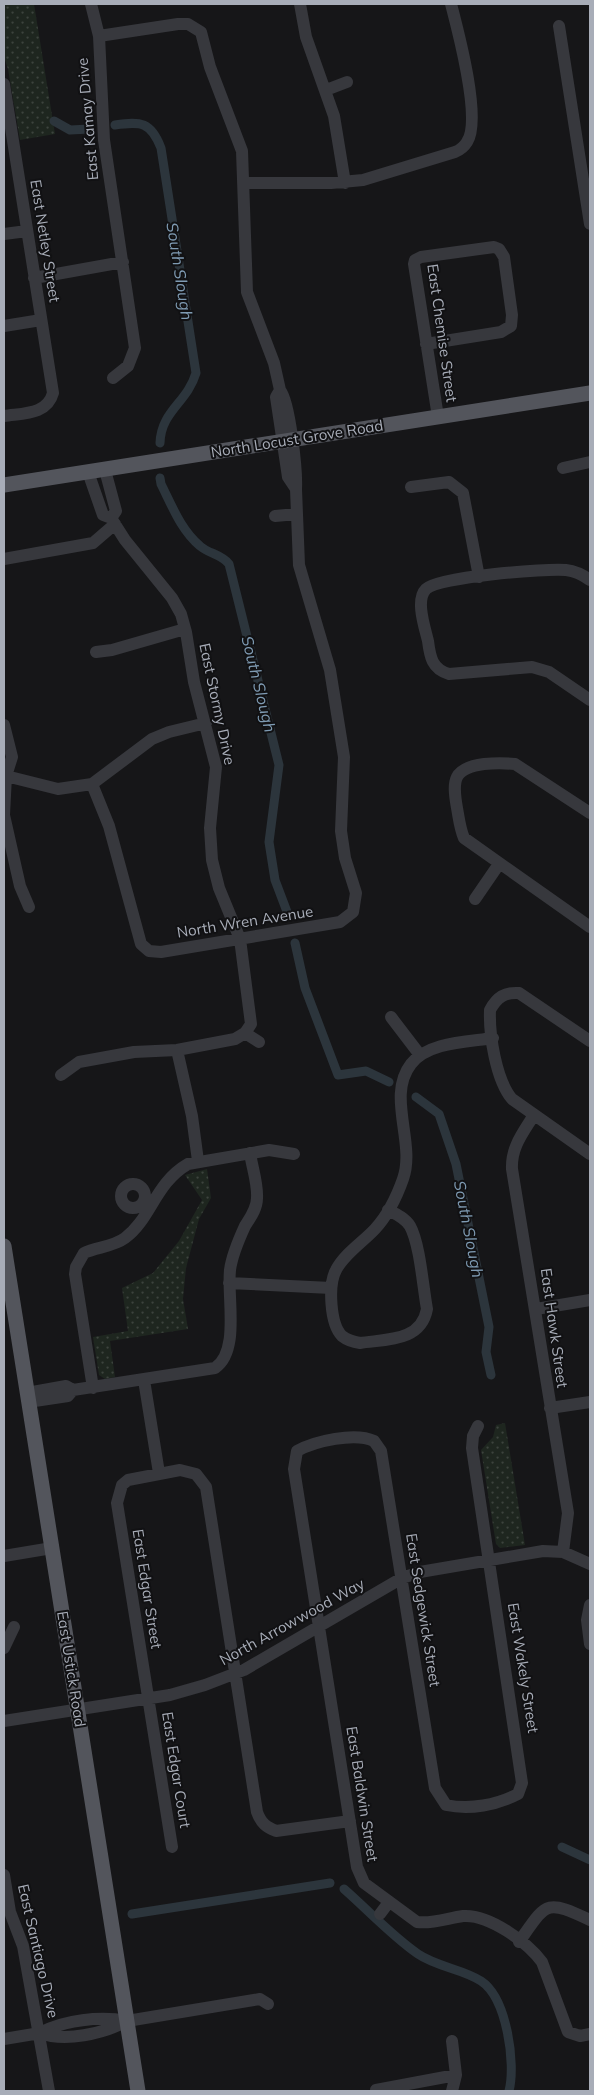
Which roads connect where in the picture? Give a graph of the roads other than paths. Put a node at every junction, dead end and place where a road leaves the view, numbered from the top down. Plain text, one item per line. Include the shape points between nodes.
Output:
1 (91, 4) edge
2 (300, 4) edge
3 (451, 4) edge
4 (559, 26) dead end
5 (99, 36) junction
6 (347, 82) dead end
7 (4, 84) edge
8 (326, 90) junction
9 (8, 142) edge
10 (585, 162) edge
11 (245, 183) junction
12 (345, 183) junction
13 (590, 224) edge
14 (27, 230) junction
15 (4, 234) edge
16 (122, 262) junction
17 (34, 278) junction
18 (41, 320) junction
19 (4, 326) edge
20 (426, 344) junction
21 (112, 378) dead end
22 (590, 393) edge
23 (4, 416) edge
24 (438, 417) junction
25 (287, 441) junction
26 (590, 462) edge
27 (563, 468) dead end
28 (105, 470) junction
29 (88, 472) junction
30 (4, 485) edge
31 (411, 486) dead end
32 (297, 514) junction
33 (276, 516) dead end
34 (113, 521) junction
35 (4, 558) edge
36 (479, 576) junction
37 (590, 580) edge
38 (185, 629) junction
39 (96, 652) dead end
40 (590, 700) edge
41 (206, 724) junction
42 (4, 725) edge
43 (4, 776) edge
44 (92, 784) junction
45 (590, 813) edge
46 (499, 864) junction
47 (475, 899) dead end
48 (29, 907) dead end
49 (590, 927) edge
50 (240, 939) junction
51 (391, 1017) dead end
52 (245, 1033) junction
53 (493, 1038) junction
54 (590, 1041) edge
55 (259, 1042) dead end
56 (177, 1050) junction
57 (420, 1055) junction
58 (61, 1075) dead end
59 (534, 1115) junction
60 (250, 1153) junction
61 (294, 1154) dead end
62 (590, 1154) edge
63 (198, 1161) junction
64 (388, 1210) junction
65 (4, 1246) edge
66 (229, 1283) junction
67 (331, 1288) junction
68 (590, 1300) edge
69 (536, 1309) junction
70 (144, 1380) junction
71 (93, 1388) junction
72 (27, 1397) junction
73 (590, 1402) edge
74 (550, 1408) junction
75 (478, 1426) dead end
76 (365, 1437) joint
77 (159, 1473) junction
78 (52, 1548) junction
79 (563, 1552) junction
80 (4, 1556) edge
81 (490, 1558) junction
82 (590, 1564) edge
83 (402, 1578) junction
84 (590, 1605) edge
85 (14, 1627) dead end
86 (319, 1627) junction
87 (590, 1644) edge
88 (4, 1648) edge
89 (236, 1674) junction
90 (148, 1699) junction
91 (78, 1710) junction
92 (4, 1721) edge
93 (439, 1796) joint
94 (350, 1821) junction
95 (172, 1848) dead end
96 (4, 1875) edge
97 (389, 1902) junction
98 (380, 1914) dead end
99 (590, 1920) edge
100 (520, 1942) junction
101 (268, 2004) dead end
102 (127, 2021) junction
103 (40, 2033) junction
104 (590, 2034) edge
105 (4, 2039) edge
106 (452, 2041) dead end
107 (456, 2075) junction
108 (376, 2090) edge
109 (49, 2091) edge
110 (138, 2091) edge
111 (452, 2091) edge

1 - 5 street, East Kamay Drive
2 - 8 street via 306,37
3 - 12 street via 469,80 471,129 467,142 455,152 377,177
4 - 10 street
5 - 11 street via 178,24 196,27 203,38 210,67 240,140
5 - 16 street, East Kamay Drive via 104,140
6 - 8 street
7 - 9 street, East Netley Street
8 - 12 street via 334,116
9 - 14 street, East Netley Street
10 - 13 street
11 - 12 street
11 - 25 street via 247,292 274,363 280,390 276,396
14 - 15 street
14 - 17 street, East Netley Street
16 - 17 street
16 - 21 street, East Kamay Drive via 135,348 128,366
17 - 18 street, East Netley Street
18 - 19 street
18 - 23 street, East Netley Street via 53,393 51,403 42,410
20 - 20 street, East Chemise Street via 415,260 494,247 498,249 504,257 512,315 510,326 501,332
20 - 24 street, East Chemise Street
22 - 24 main road, North Locust Grove Road
24 - 25 main road, North Locust Grove Road
25 - 28 main road, North Locust Grove Road
25 - 32 street via 288,477 296,489
26 - 27 street
28 - 29 main road, North Locust Grove Road
28 - 34 street via 116,511
29 - 30 main road, North Locust Grove Road
29 - 34 street, East Stormy Drive via 103,515
31 - 36 street via 449,482 463,493
32 - 33 street
32 - 50 street, North Wren Avenue via 299,564 330,670 344,757 341,831 356,894 353,912 340,922
34 - 35 street via 93,543
34 - 38 street, East Stormy Drive via 172,598
36 - 37 street via 566,570
36 - 40 street via 441,582 424,591 422,606 430,655 439,670 449,674 532,666 549,672
38 - 39 street
38 - 41 street, East Stormy Drive via 194,682
41 - 44 street via 152,739
41 - 50 street, East Stormy Drive via 216,767 210,828 212,860 219,888
42 - 43 street via 12,757
43 - 44 street via 58,789
43 - 48 street via 4,815 20,886
44 - 50 street, North Wren Avenue via 109,826 141,944 149,951 161,952
45 - 46 street via 515,764 501,762 467,766 458,774 454,792 464,838
46 - 47 street
46 - 49 street
50 - 52 street, East Stormy Drive via 252,1015
51 - 57 street
52 - 55 street
52 - 56 street via 235,1039
53 - 54 street via 490,1010 494,1002 510,992 519,993
53 - 57 street via 436,1048
53 - 59 street via 499,1075 506,1092
56 - 58 street via 134,1052 79,1062
56 - 63 street
57 - 64 street via 408,1069 402,1087 407,1161 403,1179
59 - 62 street
59 - 69 street, East Hawk Street via 517,1142 512,1159
60 - 61 street via 269,1150
60 - 63 street
60 - 66 street via 258,1199 237,1247
63 - 71 street via 178,1170 160,1188 124,1239 84,1253 78,1262 75,1274
64 - 67 street via 376,1228 341,1262
64 - 67 street via 403,1218 414,1238 427,1310 421,1326 408,1335 360,1343 343,1337 336,1325
65 - 72 main road, East Ustick Road
66 - 67 street
66 - 70 street via 229,1344 221,1364 215,1368
68 - 69 street
69 - 74 street, East Hawk Street
70 - 71 street
70 - 77 street
71 - 72 street via 73,1390 68,1396
72 - 78 main road, East Ustick Road
73 - 74 street
74 - 79 street, East Hawk Street via 568,1513
75 - 81 street, East Wakely Street via 472,1448
76 - 83 street, East Sedgewick Street via 374,1440 381,1451
76 - 86 street, East Baldwin Street via 356,1436 296,1450 294,1469
77 - 89 street via 180,1470 196,1474 206,1488
77 - 90 street, East Edgar Street via 134,1477 122,1485 117,1503
78 - 80 street
78 - 91 main road, East Ustick Road
79 - 81 street, North Arrowwood Way via 543,1551
79 - 82 street, North Arrowwood Way
81 - 83 street, North Arrowwood Way
81 - 93 street, East Wakely Street via 522,1783 518,1794 504,1801 461,1808 446,1805
83 - 86 street, North Arrowwood Way
83 - 93 street, East Sedgewick Street via 435,1788
84 - 87 street via 587,1620
85 - 88 street
86 - 89 street, North Arrowwood Way
86 - 94 street, East Baldwin Street
89 - 90 street, North Arrowwood Way via 188,1691
89 - 94 street via 261,1821 276,1831
90 - 91 street, North Arrowwood Way
90 - 95 street, East Edgar Court
91 - 92 street, North Arrowwood Way
91 - 102 main road, East Ustick Road
94 - 97 street, East Baldwin Street via 360,1877
96 - 103 street, East Santiago Drive via 10,1912 23,1946
97 - 98 street
97 - 100 street, East Baldwin Street via 417,1922 464,1916 486,1919
99 - 100 street via 561,1906 550,1907 542,1911
100 - 104 street, East Baldwin Street via 542,1962 568,2032 580,2036
101 - 102 street via 260,1999
102 - 103 street via 110,2018 52,2027
102 - 110 main road, East Ustick Road
103 - 105 street
103 - 109 street, East Santiago Drive
106 - 107 street
107 - 108 street
107 - 111 street

